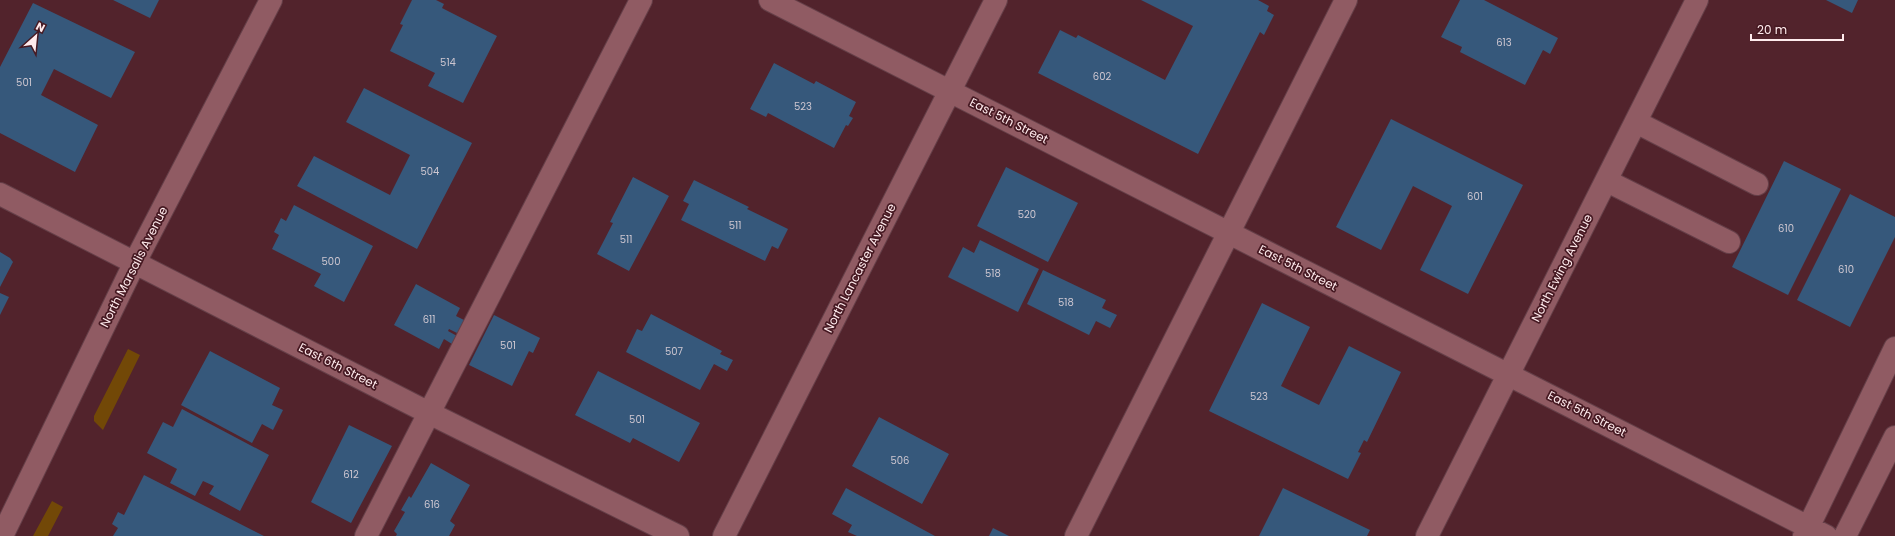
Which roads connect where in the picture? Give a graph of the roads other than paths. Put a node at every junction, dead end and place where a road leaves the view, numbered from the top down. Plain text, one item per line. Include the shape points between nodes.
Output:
1 (271, 0) edge
2 (640, 0) edge
3 (770, 0) edge
4 (996, 0) edge
5 (1346, 0) edge
6 (1697, 0) edge
7 (950, 92) junction
8 (1636, 122) junction
9 (1607, 180) junction
10 (1757, 184) dead end
11 (0, 194) edge
12 (1230, 233) junction
13 (1729, 242) dead end
14 (135, 262) junction
15 (1895, 348) edge
16 (1509, 374) junction
17 (429, 413) junction
18 (1895, 437) edge
19 (1889, 462) edge
20 (1813, 533) edge
21 (2, 536) edge
22 (366, 536) edge
23 (678, 536) edge
24 (724, 536) edge
25 (1076, 536) edge
26 (1427, 536) edge
27 (1845, 536) edge

1 - 14 street, North Marsalis Avenue
2 - 17 street
3 - 7 street, East 5th Street
4 - 7 street, North Lancaster Avenue
5 - 12 street
6 - 8 street, North Ewing Avenue
7 - 12 street, East 5th Street
7 - 24 street, North Lancaster Avenue
8 - 9 street, North Ewing Avenue
8 - 10 street
9 - 13 street
9 - 16 street, North Ewing Avenue
11 - 14 street, East 6th Street
12 - 16 street, East 5th Street
12 - 25 street
14 - 17 street, East 6th Street
14 - 21 street, North Marsalis Avenue
15 - 20 street
16 - 20 street, East 5th Street
16 - 26 street, North Ewing Avenue
17 - 22 street
17 - 23 street, East 6th Street
18 - 19 street
19 - 27 street

